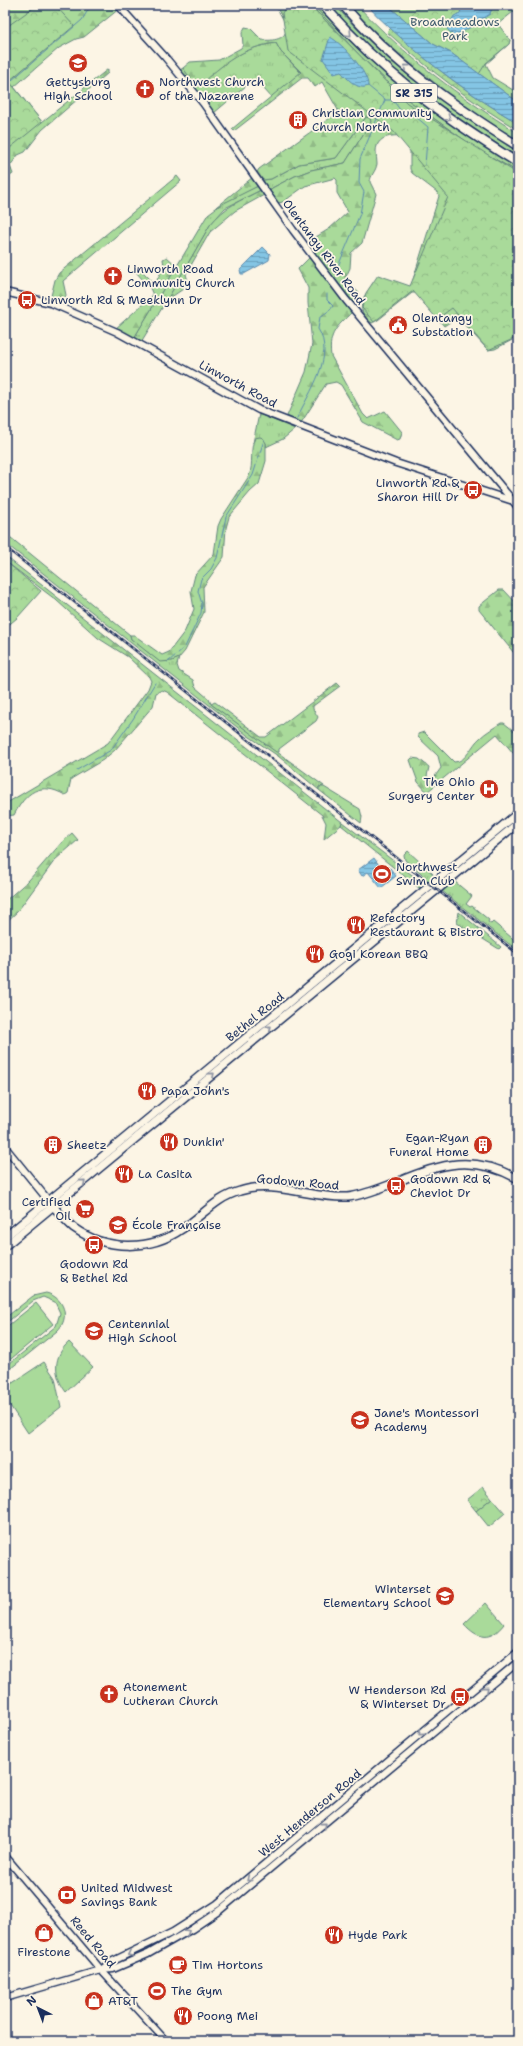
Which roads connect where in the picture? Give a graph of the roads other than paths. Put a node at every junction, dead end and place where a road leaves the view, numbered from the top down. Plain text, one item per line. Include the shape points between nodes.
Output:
1 (118, 5) edge
2 (323, 5) edge
3 (343, 5) edge
4 (518, 146) edge
5 (518, 163) edge
6 (5, 292) edge
7 (511, 501) junction
8 (518, 507) edge
9 (518, 814) edge
10 (518, 823) edge
11 (495, 832) junction
12 (478, 856) junction
13 (463, 860) junction
14 (445, 883) junction
15 (5, 1147) edge
16 (518, 1179) edge
17 (48, 1200) junction
18 (53, 1207) junction
19 (5, 1237) edge
20 (5, 1246) edge
21 (518, 1652) edge
22 (518, 1662) edge
23 (5, 1856) edge
24 (173, 1946) dead end
25 (148, 1954) junction
26 (101, 1970) junction
27 (5, 1998) edge
28 (166, 2041) edge

1 - 7 main road, Olentangy River Road via 203,103 346,300
2 -> 5 highway, SR 315 via 366,51 414,93 465,130
4 -> 3 highway, SR 315 via 440,95 376,40
6 - 7 main road, Linworth Road via 51,303 112,330 162,355 258,410 396,463
7 - 8 main road, Olentangy River Road
9 - 11 main road, Bethel Road
10 - 12 main road, Bethel Road
11 - 12 main road via 493,838 480,848
11 - 13 main road, Bethel Road
12 - 14 main road, Bethel Road
13 - 14 main road via 462,866 452,873
13 - 17 main road, Bethel Road
18 -> 14 main road, Bethel Road
15 - 17 main road, Godown Road
16 - 18 main road, Godown Road via 488,1167 458,1163 431,1168 378,1190 354,1196 325,1196 265,1187 244,1190 220,1200 175,1234 154,1243 137,1245 118,1245 94,1239 73,1227
17 - 18 main road, Godown Road
17 - 19 main road, Bethel Road
18 - 20 main road, Bethel Road
21 -> 26 main road, West Henderson Road via 217,1904 174,1932 111,1962
25 -> 22 main road, West Henderson Road via 197,1926 250,1887
23 - 26 main road, Reed Road
24 - 25 main road via 152,1956
25 - 26 main road, West Henderson Road via 114,1969
26 - 27 main road, West Henderson Road
26 - 28 main road, Reed Road

